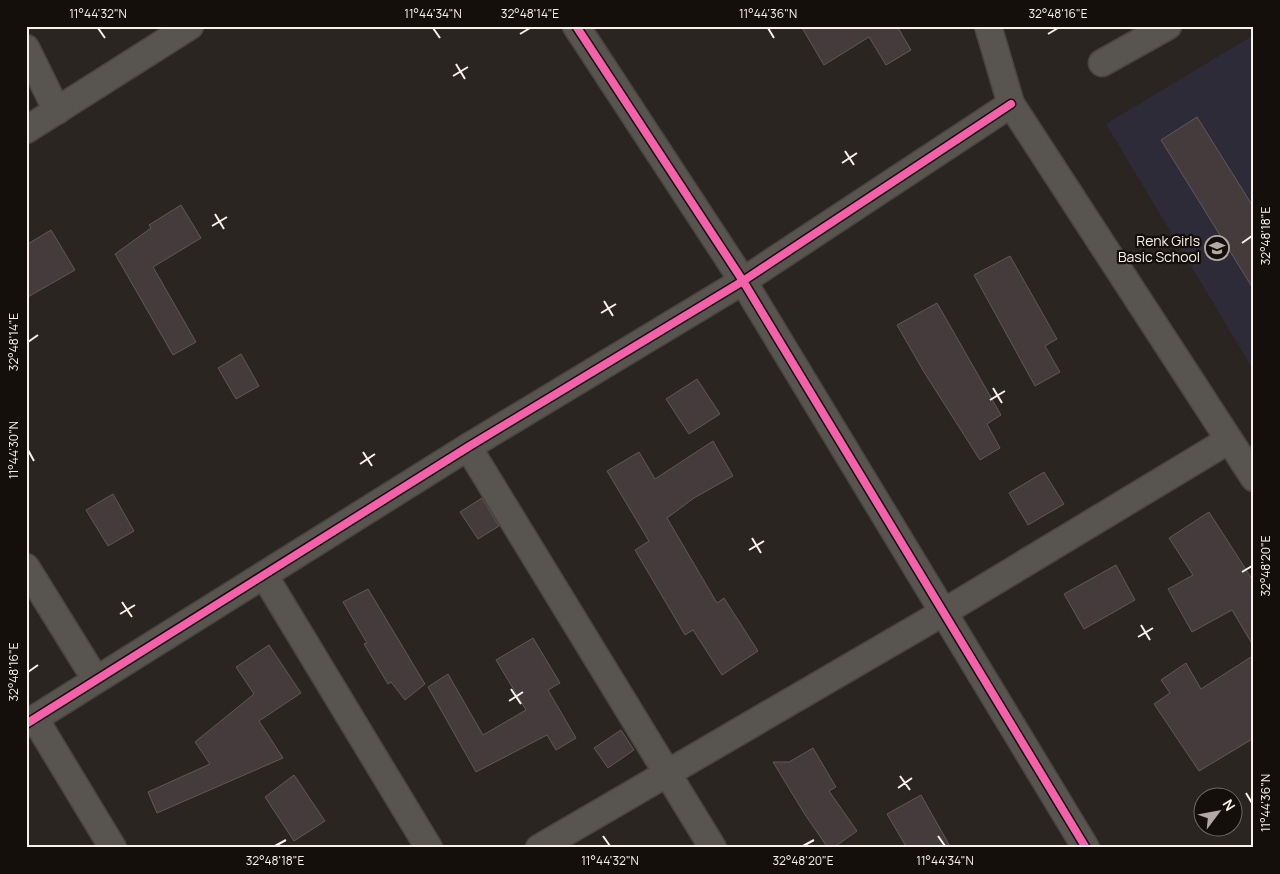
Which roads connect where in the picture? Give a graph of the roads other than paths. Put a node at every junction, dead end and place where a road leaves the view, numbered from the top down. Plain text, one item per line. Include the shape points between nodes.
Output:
1 (190, 26) edge
2 (576, 26) edge
3 (988, 26) edge
4 (1168, 26) edge
5 (26, 48) edge
6 (1102, 63) dead end
7 (1011, 104) junction
8 (57, 111) junction
9 (26, 130) edge
10 (743, 281) junction
11 (1229, 440) junction
12 (468, 447) junction
13 (1254, 478) edge
14 (26, 567) edge
15 (264, 575) junction
16 (944, 612) junction
17 (96, 680) junction
18 (31, 721) edge
19 (667, 772) junction
20 (113, 848) edge
21 (429, 848) edge
22 (539, 848) edge
23 (713, 848) edge
24 (1086, 848) edge

1 - 8 street
2 - 10 street
3 - 7 street
4 - 6 street
5 - 8 street
7 - 10 street
7 - 11 street
8 - 9 street
10 - 12 street
10 - 16 street
11 - 13 street
11 - 16 street
12 - 15 street
12 - 19 street
14 - 17 street
15 - 17 street
15 - 21 street
16 - 19 street
16 - 24 street
17 - 18 street
18 - 20 street
19 - 22 street
19 - 23 street

